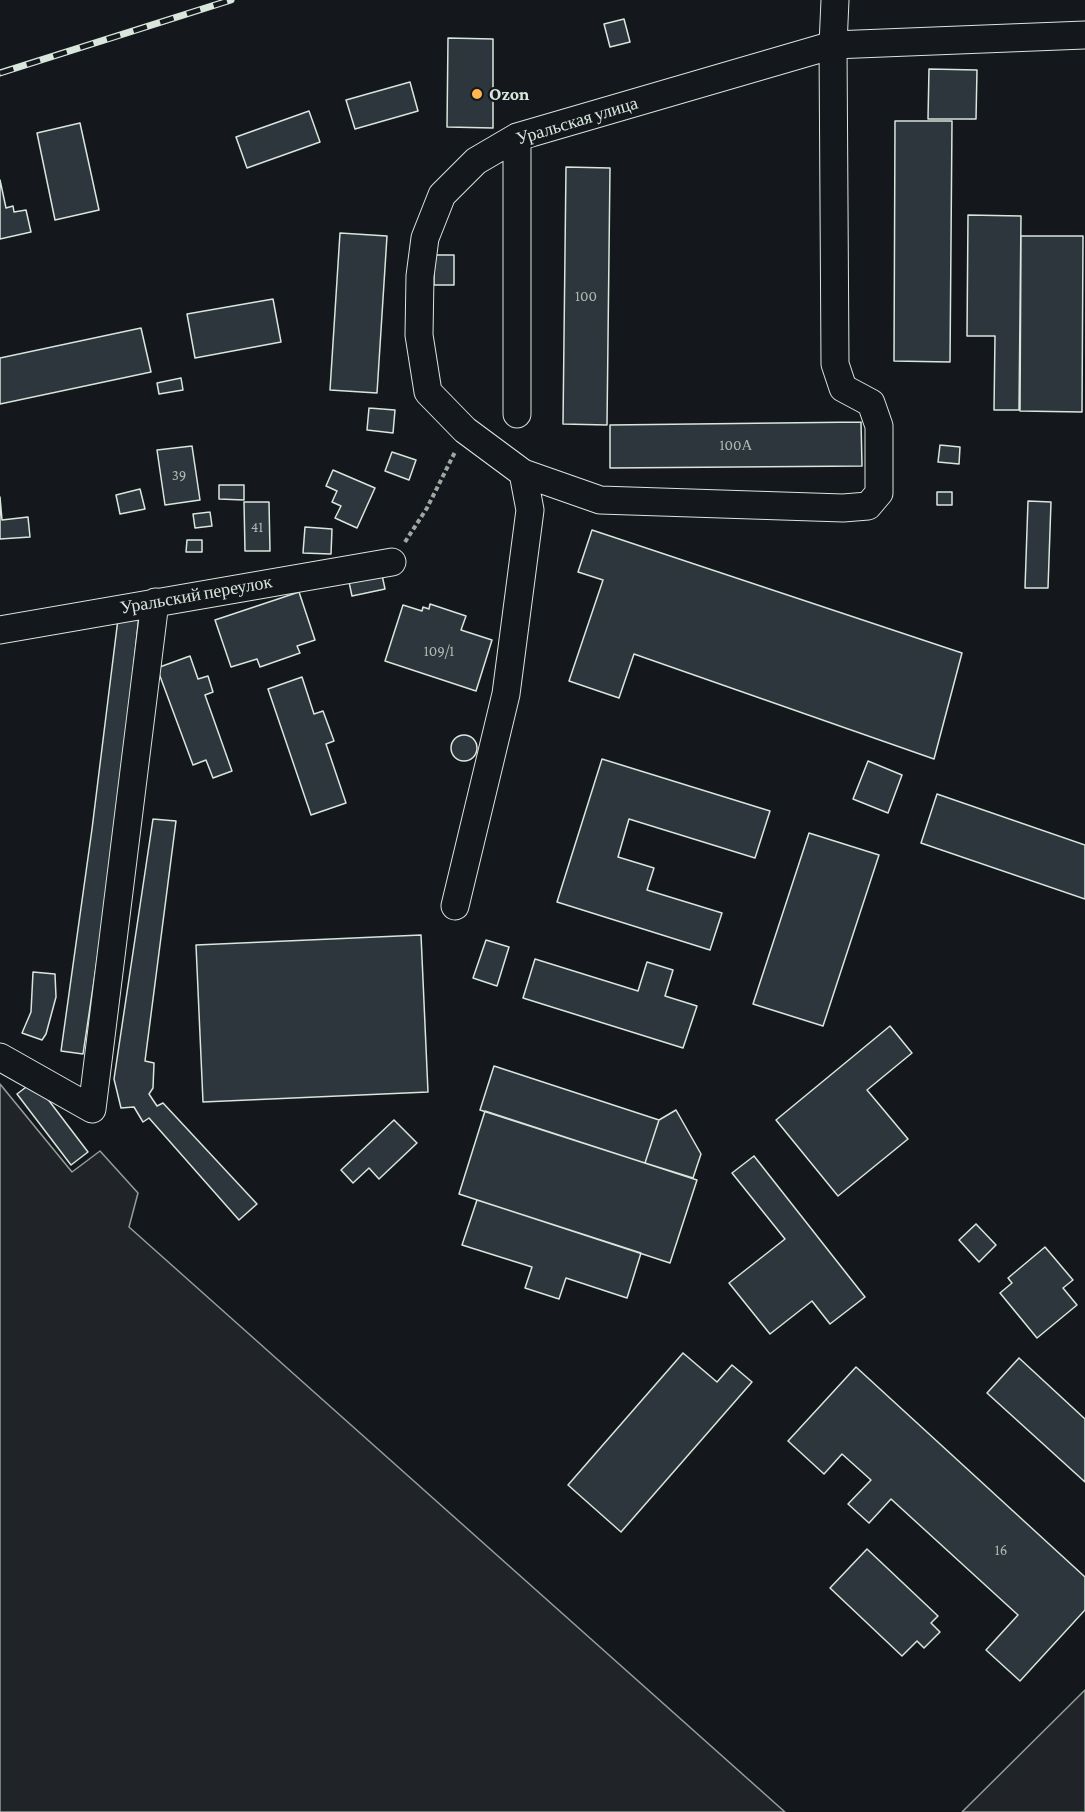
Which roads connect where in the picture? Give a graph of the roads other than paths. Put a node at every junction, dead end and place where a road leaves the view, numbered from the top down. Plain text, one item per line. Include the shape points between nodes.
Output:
1 (835, 0) edge
2 (1085, 35) edge
3 (834, 45) junction
4 (517, 137) junction
5 (517, 414) dead end
6 (523, 473) junction
7 (392, 562) road end
8 (155, 602) junction
9 (0, 630) edge
10 (455, 906) dead end
11 (0, 1057) edge

1 - 3 street
2 - 3 street, Уральская улица
3 - 4 street, Уральская улица
3 - 6 street, Уральская улица via 835,364 843,388 871,403 879,426 879,493 868,506 843,508 600,500
4 - 5 street
4 - 6 street, Уральская улица via 476,161 442,195 425,238 419,335 428,392 465,430
6 - 10 street via 530,510 506,694
7 - 8 street, Уральский переулок
8 - 9 street, Уральский переулок
8 - 11 street via 92,1109

